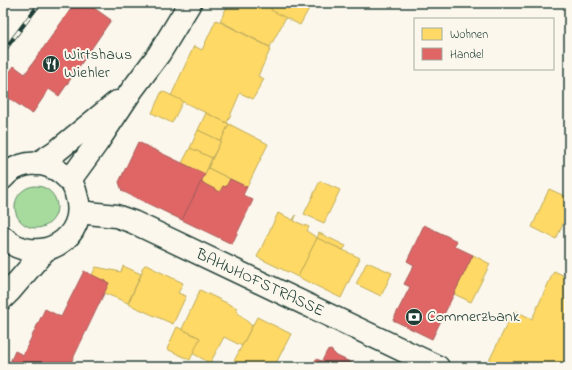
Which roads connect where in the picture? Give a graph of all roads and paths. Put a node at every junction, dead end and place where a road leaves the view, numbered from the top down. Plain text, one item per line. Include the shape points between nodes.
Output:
1 (190, 3) edge
2 (132, 90) junction
3 (15, 168) edge
4 (70, 180) junction
5 (79, 212) junction
6 (3, 237) edge
7 (45, 250) junction
8 (3, 298) edge
9 (438, 367) edge

1 - 2 street via 159,54
2 - 3 street via 58,150
2 - 4 street
3 - 4 street via 49,166
4 - 5 street via 78,199
5 - 7 street via 72,232 55,246
5 - 9 street, BAHNHOFSTRASSE via 116,216 133,222
6 - 7 street via 26,250
7 - 8 street

